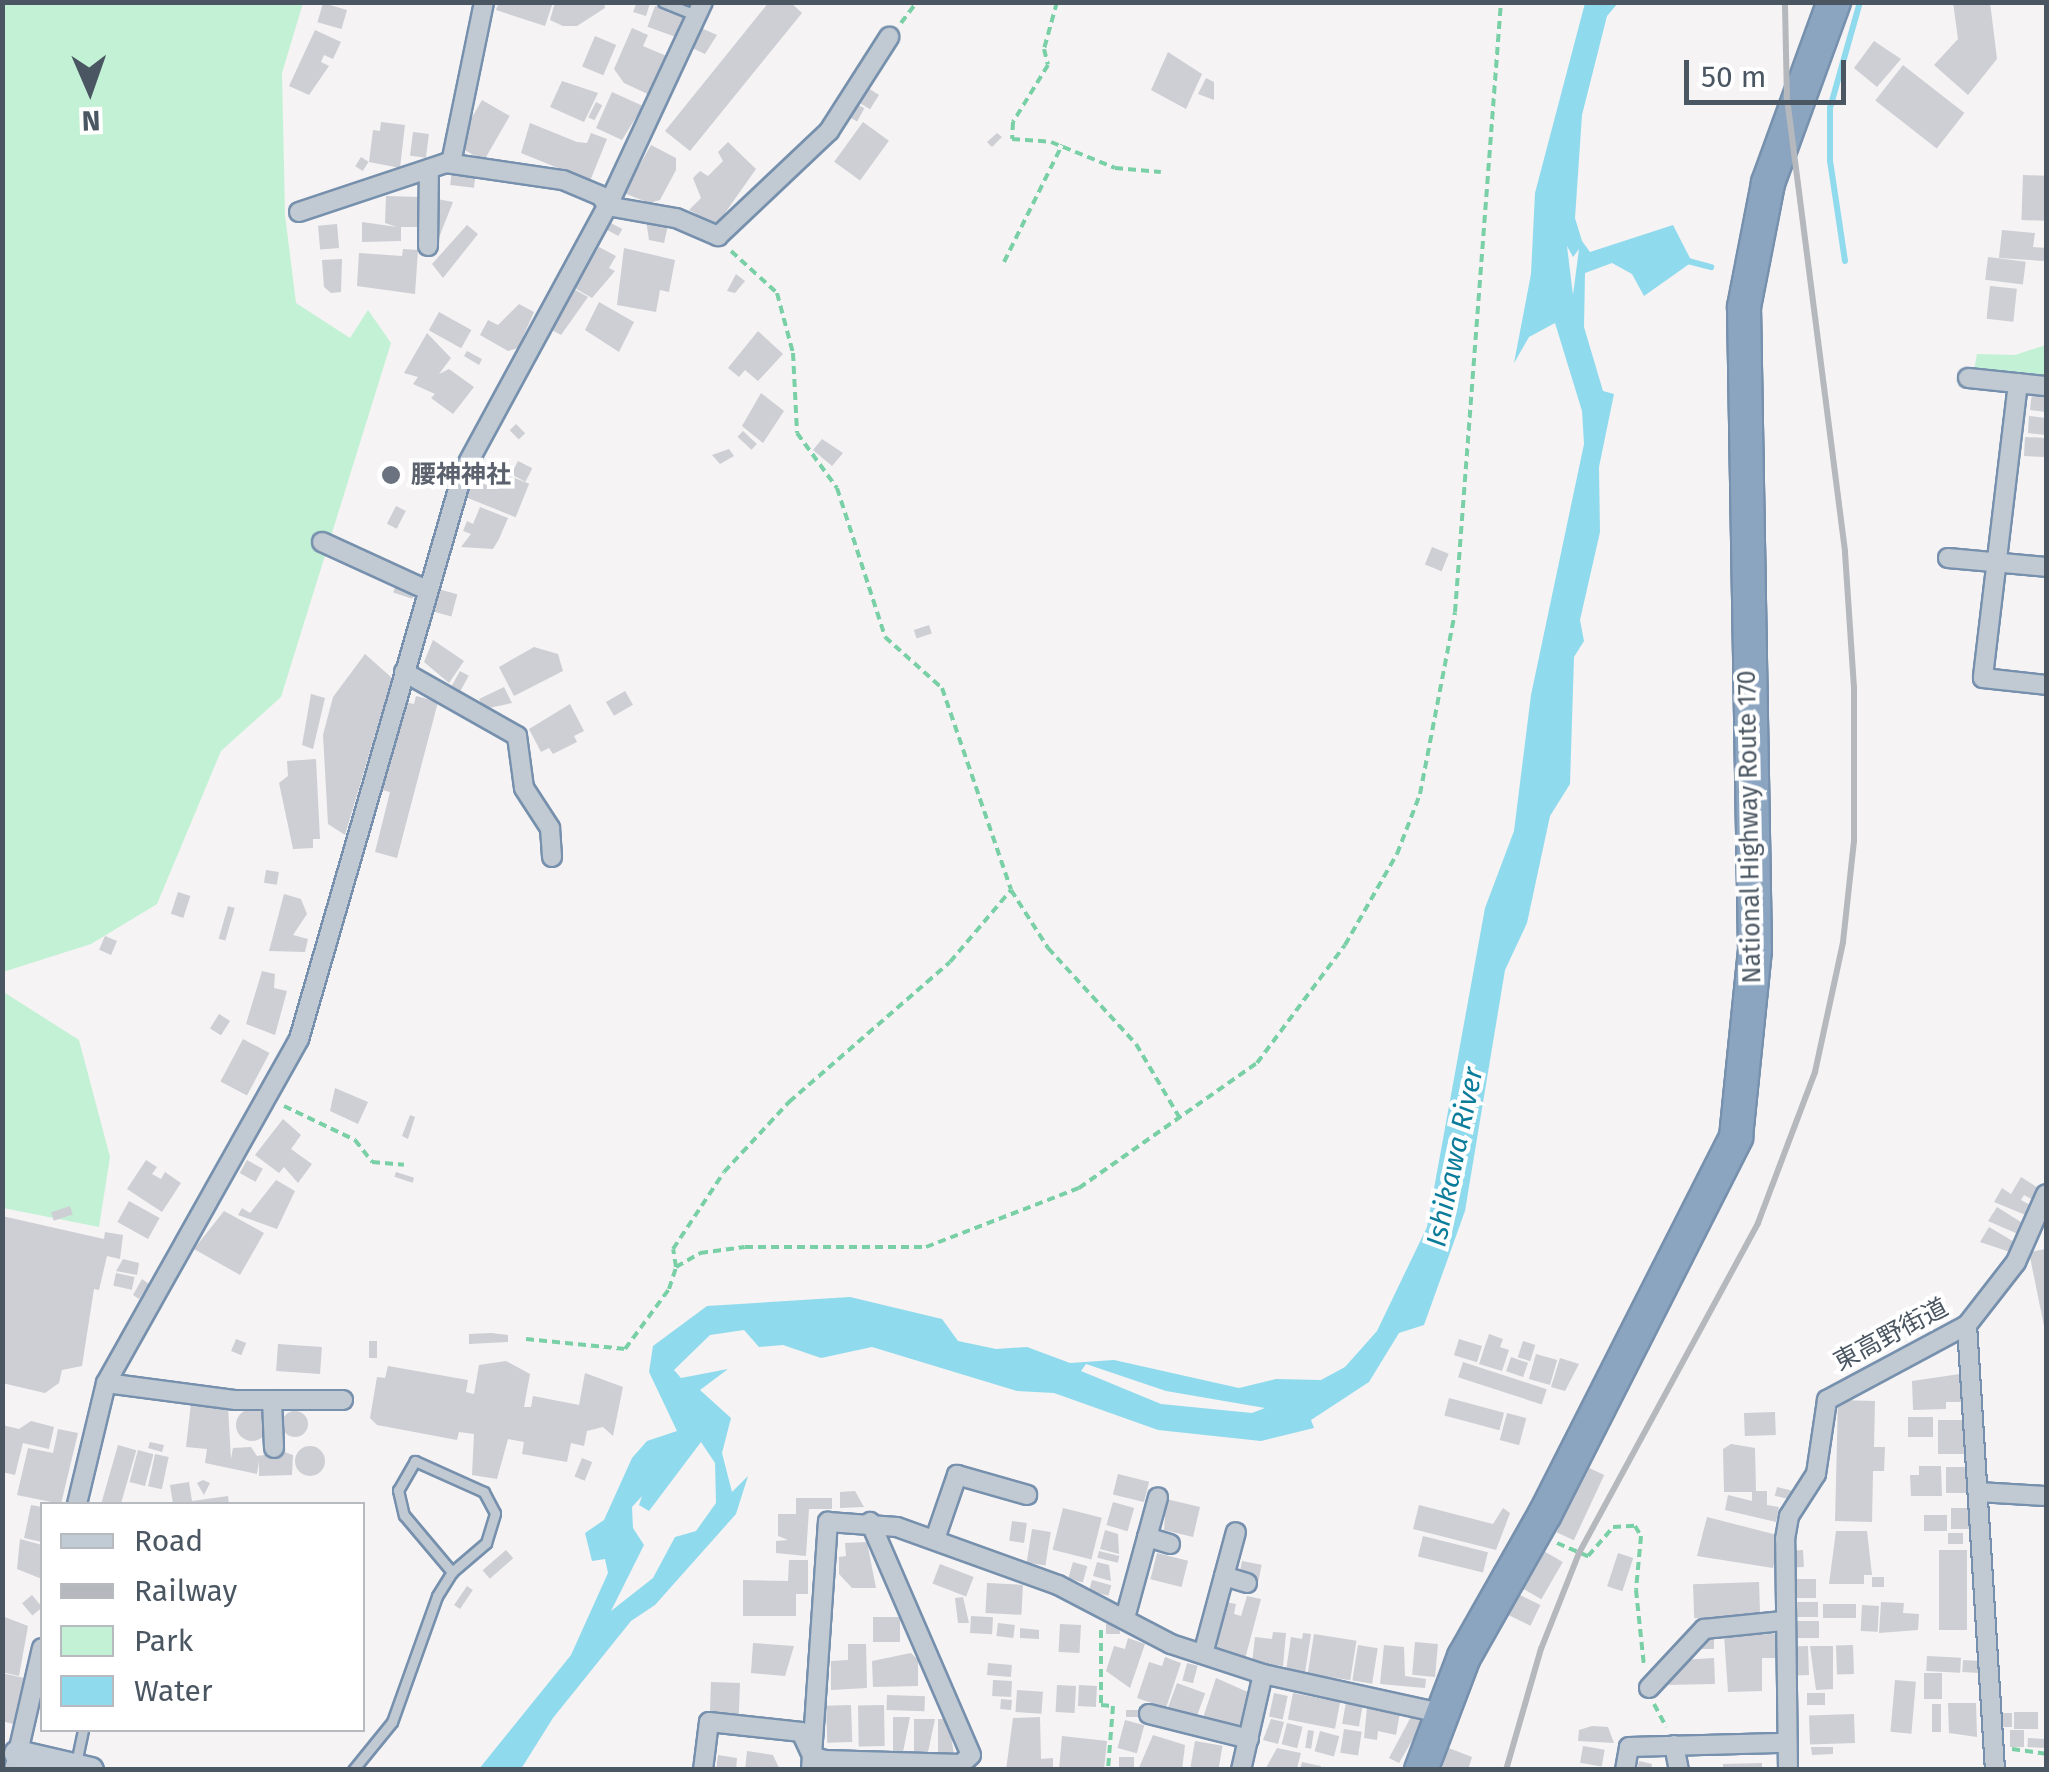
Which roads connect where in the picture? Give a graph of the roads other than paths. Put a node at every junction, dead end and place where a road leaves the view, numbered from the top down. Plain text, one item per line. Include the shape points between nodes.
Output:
1 (484, 2) edge
2 (662, 2) edge
3 (1834, 2) edge
4 (700, 9) edge
5 (890, 37) road end
6 (450, 164) junction
7 (429, 169) junction
8 (607, 206) junction
9 (299, 212) dead end
10 (428, 246) dead end
11 (1968, 378) dead end
12 (2018, 383) junction
13 (2046, 386) edge
14 (322, 542) dead end
15 (1948, 558) dead end
16 (1995, 562) junction
17 (2046, 566) edge
18 (427, 590) junction
19 (404, 672) junction
20 (2046, 685) edge
21 (552, 857) dead end
22 (2046, 1194) edge
23 (1967, 1325) junction
24 (106, 1383) junction
25 (272, 1400) junction
26 (344, 1400) dead end
27 (274, 1448) dead end
28 (1007, 1488) junction
29 (1980, 1492) junction
30 (1027, 1495) dead end
31 (2044, 1496) edge
32 (1158, 1497) dead end
33 (77, 1502) edge
34 (1000, 1509) dead end
35 (870, 1522) junction
36 (1236, 1532) dead end
37 (1147, 1537) junction
38 (935, 1539) junction
39 (1170, 1544) dead end
40 (452, 1572) junction
41 (1224, 1576) junction
42 (1246, 1583) dead end
43 (1124, 1618) junction
44 (1784, 1621) junction
45 (1202, 1654) junction
46 (40, 1657) edge
47 (1263, 1674) junction
48 (1649, 1688) road end
49 (1440, 1713) junction
50 (1149, 1714) dead end
51 (83, 1732) edge
52 (1249, 1739) junction
53 (1788, 1743) junction
54 (1674, 1746) junction
55 (16, 1761) edge
56 (812, 1763) edge
57 (82, 1768) edge
58 (353, 1770) edge
59 (703, 1770) edge
60 (1241, 1770) edge
61 (1422, 1770) edge
62 (1624, 1770) edge
63 (1679, 1770) edge
64 (1788, 1770) edge
65 (1995, 1770) edge

1 - 6 street
2 - 4 lane
3 - 49 highway, National Highway Route 170 via 1768,183 1744,307 1755,950 1736,1137
4 - 8 street
5 - 8 street via 829,131 718,236 676,218
6 - 7 street
6 - 8 street via 563,180 601,196
7 - 9 street
7 - 10 street
8 - 18 street via 463,472
11 - 12 street
12 - 13 street
12 - 16 street
14 - 18 street
15 - 16 street
16 - 17 street
16 - 20 street via 1983,678
18 - 19 street
19 - 21 street via 517,736 524,788 550,828
19 - 24 street via 310,1006 267,1099
22 - 23 street, 東高野街道 via 2016,1262
23 - 29 street
23 - 44 street, 東高野街道 via 1827,1400 1816,1474 1789,1516
24 - 25 street
24 - 33 street
25 - 26 street
25 - 27 street
28 - 30 street
28 - 34 street
28 - 38 street via 957,1474
29 - 31 street
29 - 65 street
32 - 37 street
35 - 38 street
35 - 56 street via 828,1522
35 - 56 street via 971,1754 961,1764
36 - 41 street
37 - 39 street
37 - 43 street
38 - 43 street
40 - 40 lane via 486,1543 495,1513 484,1492 415,1461 398,1490 404,1516
40 - 58 lane via 392,1722
41 - 42 street
41 - 45 street
43 - 45 street
44 - 48 street via 1704,1628
44 - 53 street, 東高野街道
45 - 47 street
46 - 55 street
47 - 49 street
47 - 52 street
49 - 61 highway, National Highway Route 170
50 - 52 street
51 - 57 lane
52 - 60 street
53 - 54 street
53 - 64 street, 東高野街道
54 - 62 street via 1629,1747
54 - 63 street
55 - 57 street
56 - 59 street via 801,1732 709,1722

